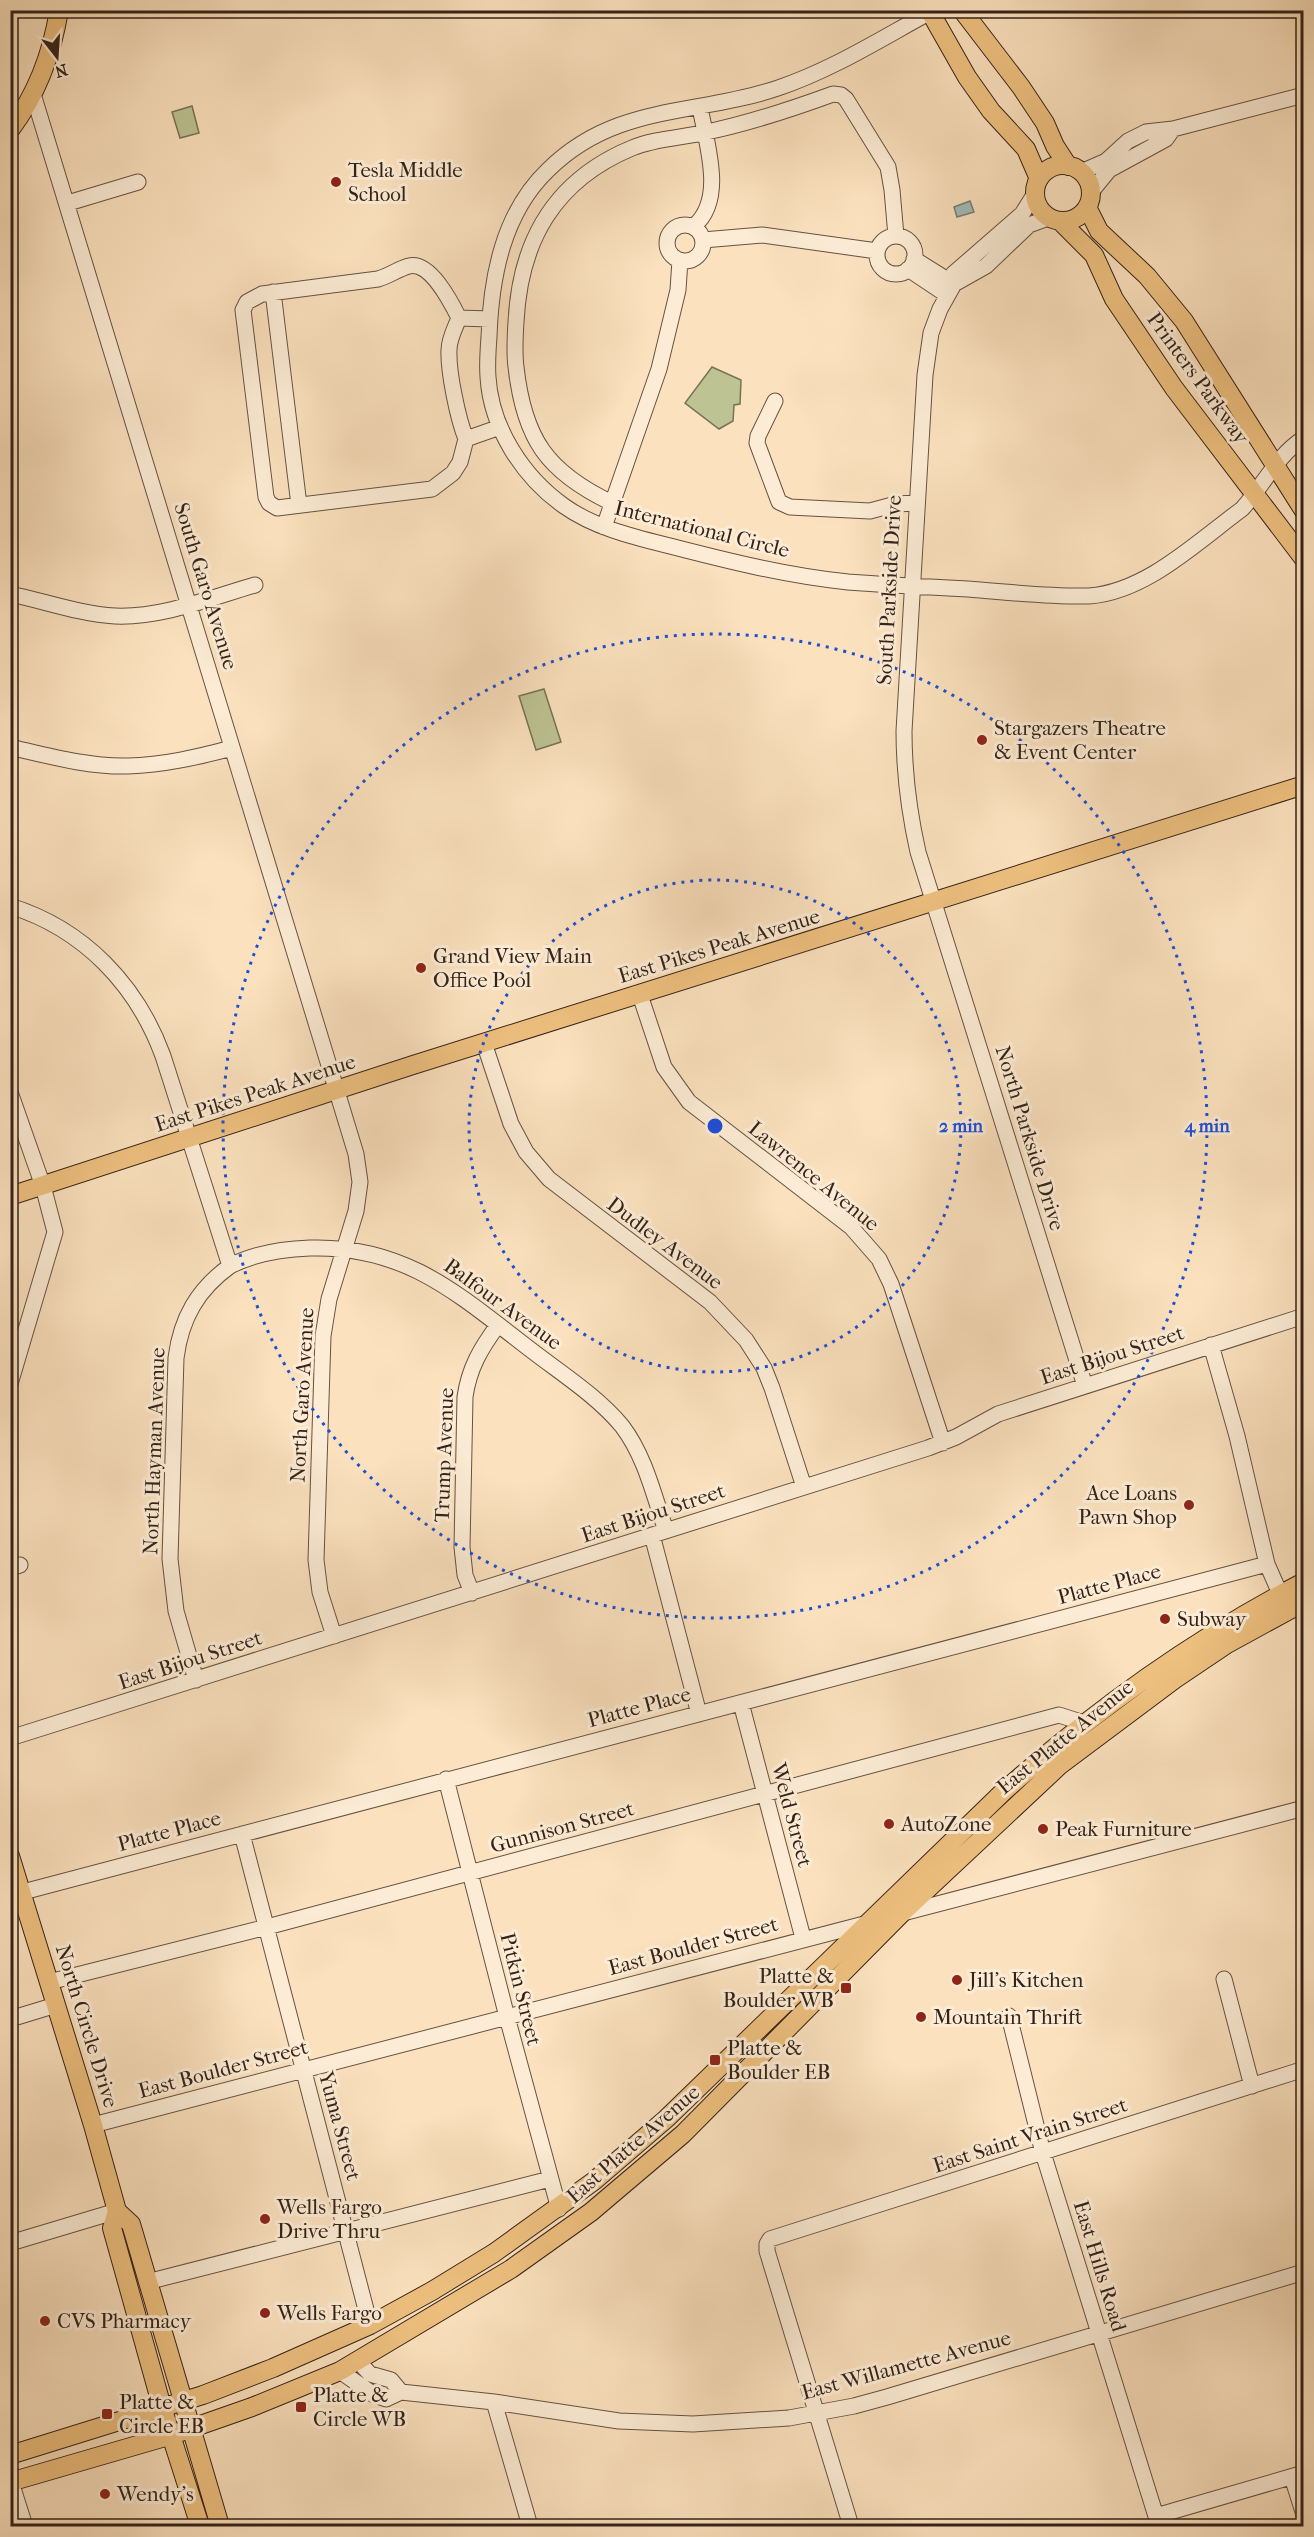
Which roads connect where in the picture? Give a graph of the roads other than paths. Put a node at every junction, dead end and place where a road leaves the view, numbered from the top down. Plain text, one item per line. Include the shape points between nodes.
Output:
1 (59, 10) edge
2 (962, 10) edge
3 (931, 11) edge
4 (33, 94) junction
5 (1304, 95) edge
6 (700, 107) junction
7 (1173, 129) junction
8 (10, 130) edge
9 (705, 133) junction
10 (1074, 169) junction
11 (138, 182) dead end
12 (1037, 187) junction
13 (1089, 200) junction
14 (68, 203) junction
15 (1054, 220) junction
16 (693, 226) junction
17 (896, 236) junction
18 (703, 240) junction
19 (877, 251) junction
20 (680, 260) junction
21 (911, 264) junction
22 (950, 289) junction
23 (273, 292) junction
24 (459, 318) junction
25 (490, 319) junction
26 (775, 401) dead end
27 (501, 427) junction
28 (1304, 438) edge
29 (466, 439) junction
30 (1260, 441) junction
31 (1288, 447) junction
32 (1276, 465) junction
33 (1255, 495) junction
34 (612, 503) junction
35 (917, 503) junction
36 (299, 506) junction
37 (1304, 511) edge
38 (604, 526) junction
39 (1304, 559) edge
40 (255, 585) dead end
41 (912, 585) junction
42 (10, 594) edge
43 (190, 604) junction
44 (10, 747) edge
45 (232, 748) junction
46 (1304, 785) edge
47 (934, 902) junction
48 (10, 906) edge
49 (640, 995) junction
50 (484, 1043) junction
51 (336, 1091) junction
52 (10, 1092) edge
53 (190, 1138) junction
54 (42, 1186) junction
55 (10, 1196) edge
56 (345, 1249) junction
57 (230, 1266) junction
58 (1304, 1316) edge
59 (498, 1325) junction
60 (1211, 1345) junction
61 (10, 1384) edge
62 (1085, 1386) junction
63 (943, 1443) junction
64 (804, 1487) junction
65 (659, 1533) junction
66 (1267, 1564) junction
67 (1304, 1582) edge
68 (472, 1593) junction
69 (1290, 1602) edge
70 (334, 1636) junction
71 (1159, 1668) junction
72 (196, 1680) junction
73 (741, 1703) junction
74 (699, 1714) junction
75 (1124, 1716) junction
76 (1084, 1723) junction
77 (10, 1738) edge
78 (1060, 1765) junction
79 (446, 1779) junction
80 (765, 1796) junction
81 (1304, 1809) edge
82 (242, 1834) junction
83 (10, 1856) edge
84 (470, 1873) junction
85 (939, 1878) junction
86 (23, 1892) junction
87 (961, 1897) junction
88 (902, 1913) junction
89 (868, 1923) junction
90 (267, 1927) junction
91 (803, 1938) junction
92 (1224, 1979) dead end
93 (49, 1982) junction
94 (56, 2005) junction
95 (1009, 2016) dead end
96 (507, 2017) junction
97 (10, 2019) edge
98 (303, 2069) junction
99 (1304, 2069) edge
100 (1252, 2086) junction
101 (93, 2125) junction
102 (1043, 2153) junction
103 (550, 2179) junction
104 (559, 2208) junction
105 (117, 2211) junction
106 (345, 2230) junction
107 (10, 2243) edge
108 (1304, 2271) edge
109 (147, 2282) junction
110 (369, 2325) junction
111 (1099, 2333) junction
112 (358, 2361) junction
113 (340, 2371) junction
114 (401, 2392) junction
115 (181, 2401) junction
116 (494, 2402) junction
117 (162, 2407) junction
118 (817, 2413) junction
119 (191, 2428) junction
120 (172, 2435) junction
121 (10, 2455) edge
122 (1298, 2475) edge
123 (11, 2482) edge
124 (1304, 2515) edge
125 (1158, 2521) edge
126 (25, 2526) edge
127 (200, 2526) edge
128 (220, 2526) edge
129 (530, 2526) edge
130 (851, 2526) edge

1 - 4 main road via 54,41
2 - 10 main road via 1021,87 1055,146
3 - 6 street, International Circle via 819,72 774,89
3 - 12 main road via 967,77 1026,149
4 - 8 main road
4 - 14 street, South Garo Avenue
5 - 7 street, South Parkside Drive
6 - 9 street
6 - 25 street, International Circle via 618,124 579,146 547,171 524,202 502,246
7 - 10 street, South Parkside Drive via 1146,132 1128,141 1106,161
7 - 13 street via 1166,139 1108,170
9 - 16 street via 711,193 703,219
9 - 17 street via 833,94 841,95 888,167
9 - 34 street via 647,142 579,178 545,216 523,267 514,351 525,417 554,465 577,484
10 - 12 main road, South Parkside Drive via 1057,165 1045,172
10 - 13 main road
11 - 14 street
12 - 15 main road via 1039,208
12 - 22 street, South Parkside Drive via 1022,214 953,274
13 - 15 main road via 1073,219
13 - 30 main road, Printers Parkway via 1099,231 1147,276 1184,321
14 - 43 street, South Garo Avenue
15 - 22 street via 1029,225 986,266
15 - 33 main road, Printers Parkway via 1094,255 1114,299 1174,388
16 - 18 street
16 - 20 street via 677,226 669,233 668,249
17 - 19 street via 883,241
17 - 21 street via 908,240 913,247
18 - 19 street via 762,235
18 - 20 street via 697,256
19 - 21 street via 884,269 897,273
20 - 34 street via 665,350
21 - 22 street
22 - 35 street, South Parkside Drive via 934,322 927,355
23 - 24 street via 378,279 416,266 438,284
23 - 36 street
23 - 36 street via 254,297 243,310 266,497 277,508
24 - 25 street
24 - 29 street via 449,351 458,421
25 - 27 street, International Circle via 488,378
26 - 35 street via 757,443 779,502 790,507 870,511
27 - 29 street
27 - 38 street, International Circle via 513,453 542,486 574,512
28 - 31 street, International Circle
29 - 36 street via 453,473 432,489
30 - 31 street
30 - 32 main road, Printers Parkway
31 - 32 street, International Circle
32 - 33 street, International Circle
32 - 37 main road, Printers Parkway
33 - 39 main road, Printers Parkway
33 - 41 street, International Circle via 1242,509 1151,575 1102,595 1076,597
34 - 38 street
35 - 41 street, South Parkside Drive
38 - 41 street, International Circle via 780,572 847,582
40 - 43 street
41 - 47 street, South Parkside Drive via 904,766 914,834
42 - 43 street via 113,616 150,614
43 - 45 street, South Garo Avenue
44 - 45 street via 89,764 127,766 173,762
45 - 51 street, South Garo Avenue
46 - 47 main road, East Pikes Peak Avenue
47 - 49 main road, East Pikes Peak Avenue
47 - 62 street, North Parkside Drive
48 - 53 street via 62,928 94,951 118,976 153,1031
49 - 50 main road, East Pikes Peak Avenue
49 - 63 street, Lawrence Avenue via 664,1066 689,1102 850,1227 879,1259 891,1284
50 - 51 main road, East Pikes Peak Avenue
50 - 64 street, Dudley Avenue via 511,1124 526,1152 549,1179 710,1302 755,1353 772,1388
51 - 53 main road, East Pikes Peak Avenue
51 - 56 street, North Garo Avenue via 356,1154 360,1182
52 - 54 street
53 - 54 main road, East Pikes Peak Avenue
53 - 57 street
54 - 55 main road, East Pikes Peak Avenue
54 - 61 street via 55,1232
56 - 57 street, Balfour Avenue via 272,1252
56 - 59 street, Balfour Avenue via 412,1267 443,1284
56 - 70 street, North Garo Avenue via 329,1299 323,1336 316,1531 320,1593
57 - 72 street, North Hayman Avenue via 206,1287 189,1311 180,1332 176,1358 170,1559 176,1611
58 - 60 street, East Bijou Street
59 - 65 street, Balfour Avenue via 598,1401 622,1426 644,1465
59 - 68 street, Trump Avenue via 477,1356 465,1397 462,1547 465,1575
60 - 62 street, East Bijou Street
60 - 66 street
62 - 63 street, East Bijou Street via 993,1416
63 - 64 street, East Bijou Street
64 - 65 street, East Bijou Street
65 - 68 street, East Bijou Street
65 - 74 street, Balfour Avenue
66 - 69 street
66 - 73 street, Platte Place
67 - 69 main road, East Platte Avenue
68 - 70 street, East Bijou Street
69 - 71 main road, East Platte Avenue
69 - 75 main road, East Platte Avenue
70 - 72 street, East Bijou Street
71 - 75 main road via 1144,1688 1123,1703
71 - 76 main road, East Platte Avenue
72 - 77 street, East Bijou Street
73 - 74 street, Platte Place
73 - 80 street, Weld Street
74 - 79 street, Platte Place
75 - 78 main road, East Platte Avenue
76 - 78 main road via 1078,1741 1063,1752
76 - 80 street, Gunnison Street via 1059,1715
76 - 89 main road, East Platte Avenue via 1003,1792
78 - 85 main road, East Platte Avenue
79 - 82 street, Platte Place
79 - 84 street, Pitkin Street
80 - 84 street, Gunnison Street
80 - 91 street, Weld Street
81 - 87 street, East Boulder Street
82 - 86 street, Platte Place
82 - 90 street, Yuma Street
83 - 86 main road, North Circle Drive
84 - 90 street, Gunnison Street
84 - 96 street, Pitkin Street
85 - 87 street
85 - 88 main road, East Platte Avenue
86 - 93 main road, North Circle Drive
87 - 88 street, East Boulder Street
88 - 89 street, East Boulder Street
88 - 112 main road, East Platte Avenue via 707,2111 632,2179 511,2269
89 - 91 street, East Boulder Street
89 - 104 main road, East Platte Avenue via 666,2119
90 - 93 street, Gunnison Street
90 - 98 street, Yuma Street
91 - 96 street, East Boulder Street
92 - 100 street
93 - 94 main road, North Circle Drive
94 - 97 street
94 - 101 main road, North Circle Drive
95 - 102 street, East Hills Road
96 - 98 street, East Boulder Street
96 - 103 street, Pitkin Street
98 - 101 street, East Boulder Street
98 - 106 street, Yuma Street
99 - 100 street, East Saint Vrain Street
100 - 102 street, East Saint Vrain Street
101 - 105 main road, North Circle Drive
102 - 111 street, East Hills Road
102 - 118 street, East Saint Vrain Street via 770,2239 767,2251
103 - 104 street, Pitkin Street
103 - 106 street
104 - 110 main road, East Platte Avenue via 481,2262
105 - 107 street
105 - 109 main road, North Circle Drive via 131,2224
105 - 117 main road, North Circle Drive via 112,2228
106 - 109 street
106 - 110 street, Yuma Street
108 - 111 street, East Willamette Avenue
109 - 115 main road, North Circle Drive
110 - 115 main road, East Platte Avenue via 235,2384
111 - 118 street, East Willamette Avenue via 887,2397
111 - 125 street, East Hills Road
112 - 113 main road, East Platte Avenue
112 - 114 street, East Willamette Avenue via 370,2374 392,2380
113 - 114 street, East Willamette Avenue via 374,2395 386,2399
113 - 119 main road, East Platte Avenue via 252,2408
114 - 116 street, East Willamette Avenue
115 - 117 main road, East Platte Avenue
115 - 119 main road, North Circle Drive
116 - 118 street, East Willamette Avenue via 660,2424 755,2421
116 - 129 street
117 - 120 main road, North Circle Drive
117 - 121 main road, East Platte Avenue
118 - 130 street
119 - 120 main road, East Platte Avenue
119 - 128 main road, North Circle Drive
120 - 123 main road, East Platte Avenue
120 - 127 main road, North Circle Drive
122 - 124 street
122 - 125 street
123 - 126 street

